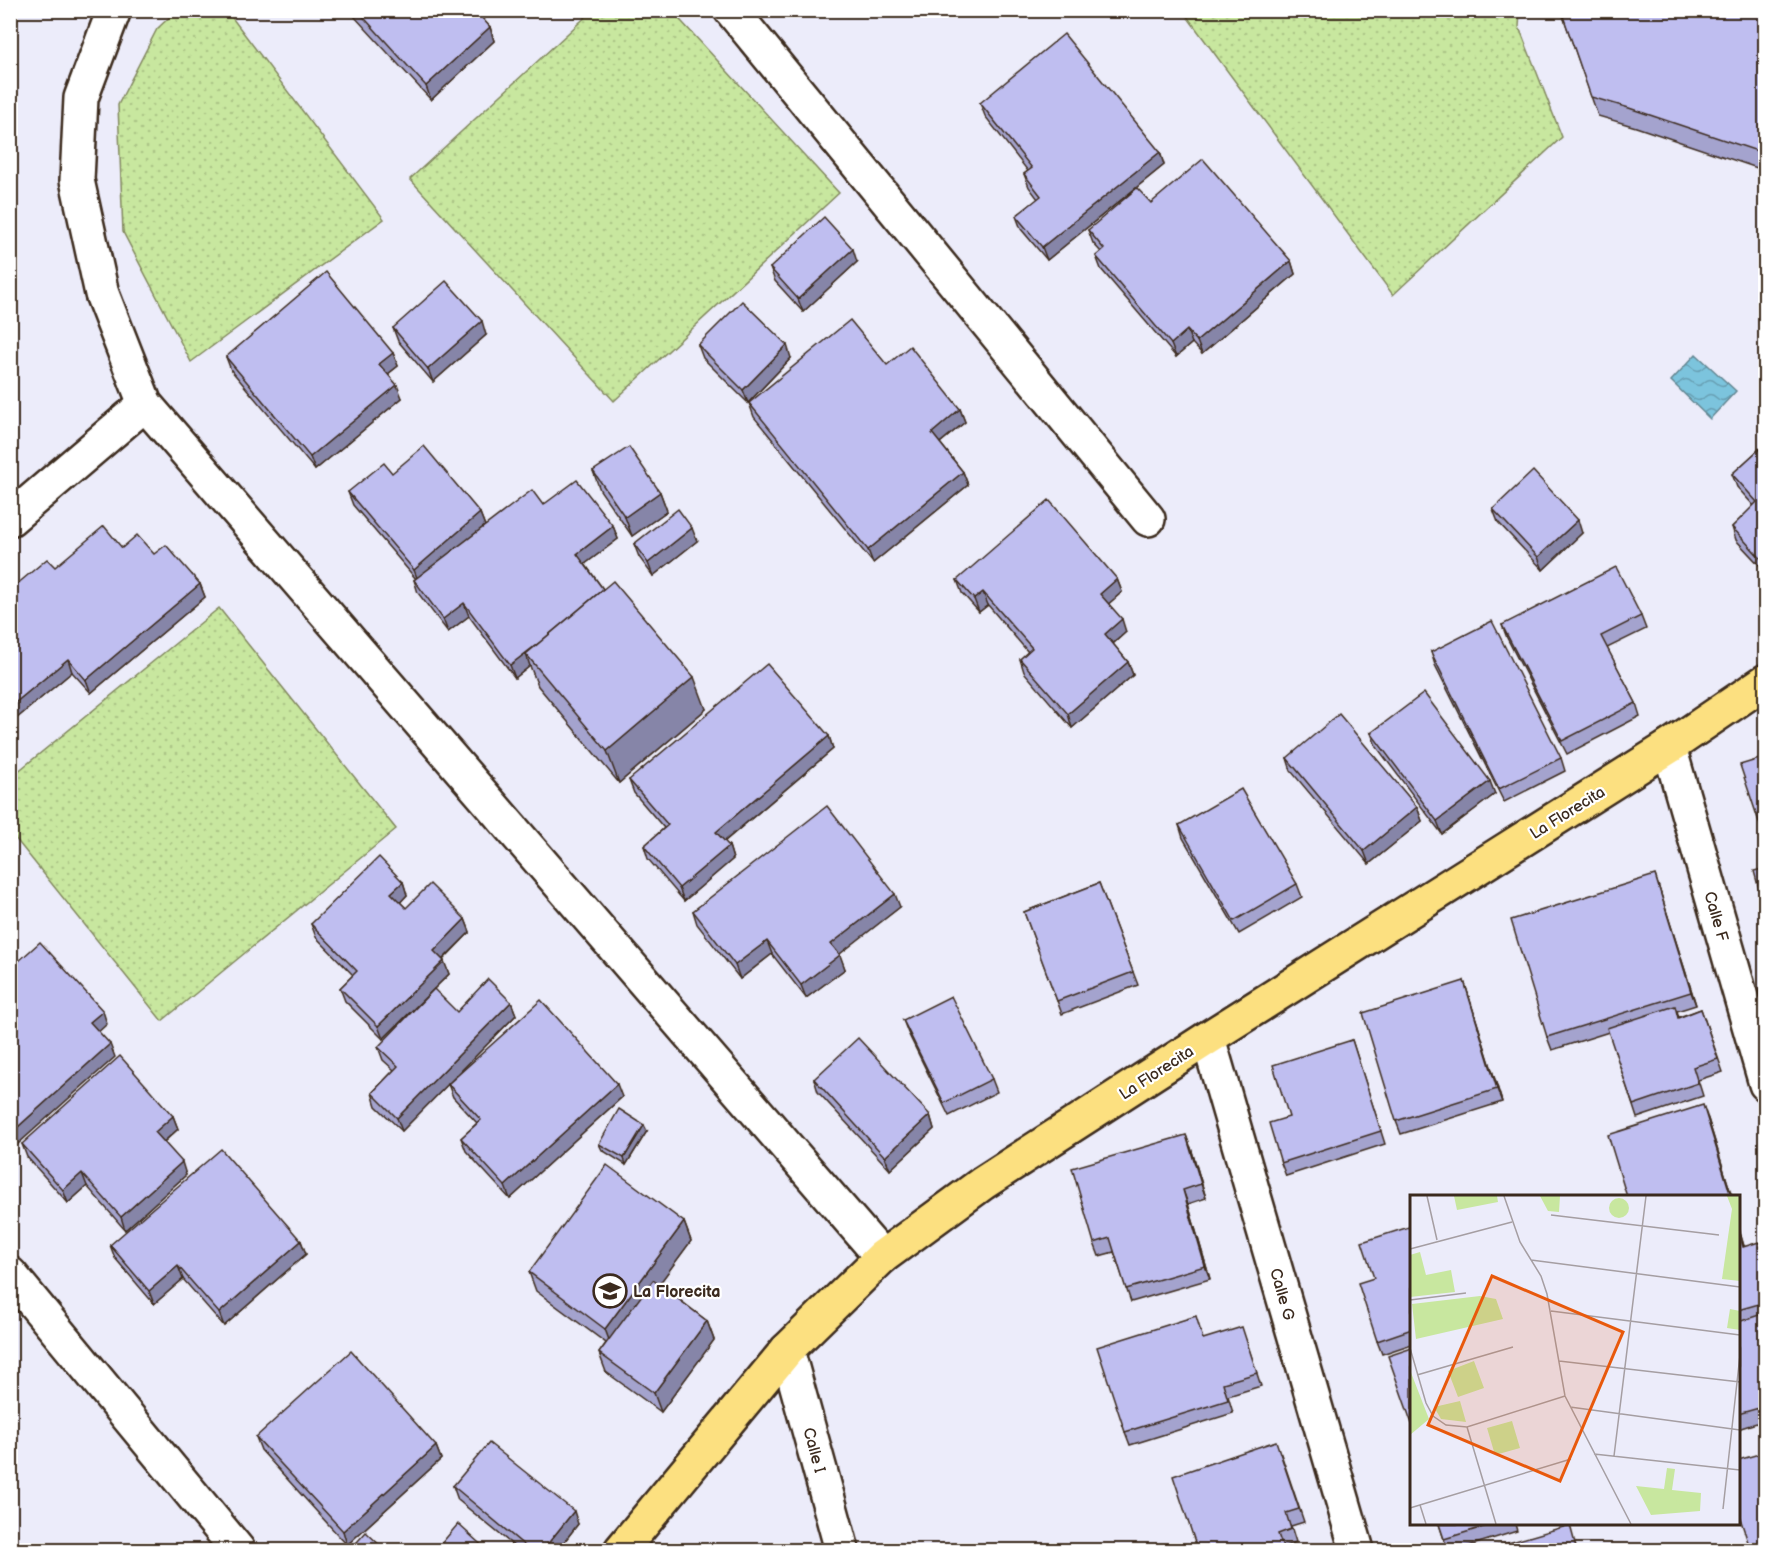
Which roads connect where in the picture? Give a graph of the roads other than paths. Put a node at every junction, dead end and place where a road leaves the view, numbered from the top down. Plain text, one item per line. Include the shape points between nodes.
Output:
1 (114, 10) edge
2 (731, 10) edge
3 (145, 404) junction
4 (10, 519) edge
5 (1148, 519) dead end
6 (1766, 681) edge
7 (1669, 747) junction
8 (1208, 1038) junction
9 (1766, 1084) edge
10 (882, 1257) junction
11 (10, 1274) edge
12 (787, 1350) junction
13 (238, 1551) edge
14 (621, 1551) edge
15 (842, 1551) edge
16 (1357, 1551) edge

1 - 3 street via 81,98 77,180 102,294
2 - 5 street
3 - 4 street
3 - 10 street
6 - 7 main road, La Florecita
7 - 8 main road, La Florecita
7 - 9 street, Calle F
8 - 10 main road, La Florecita via 983,1183
8 - 16 street, Calle G
10 - 12 main road, La Florecita
11 - 13 street
12 - 14 main road, La Florecita
12 - 15 street, Calle I

